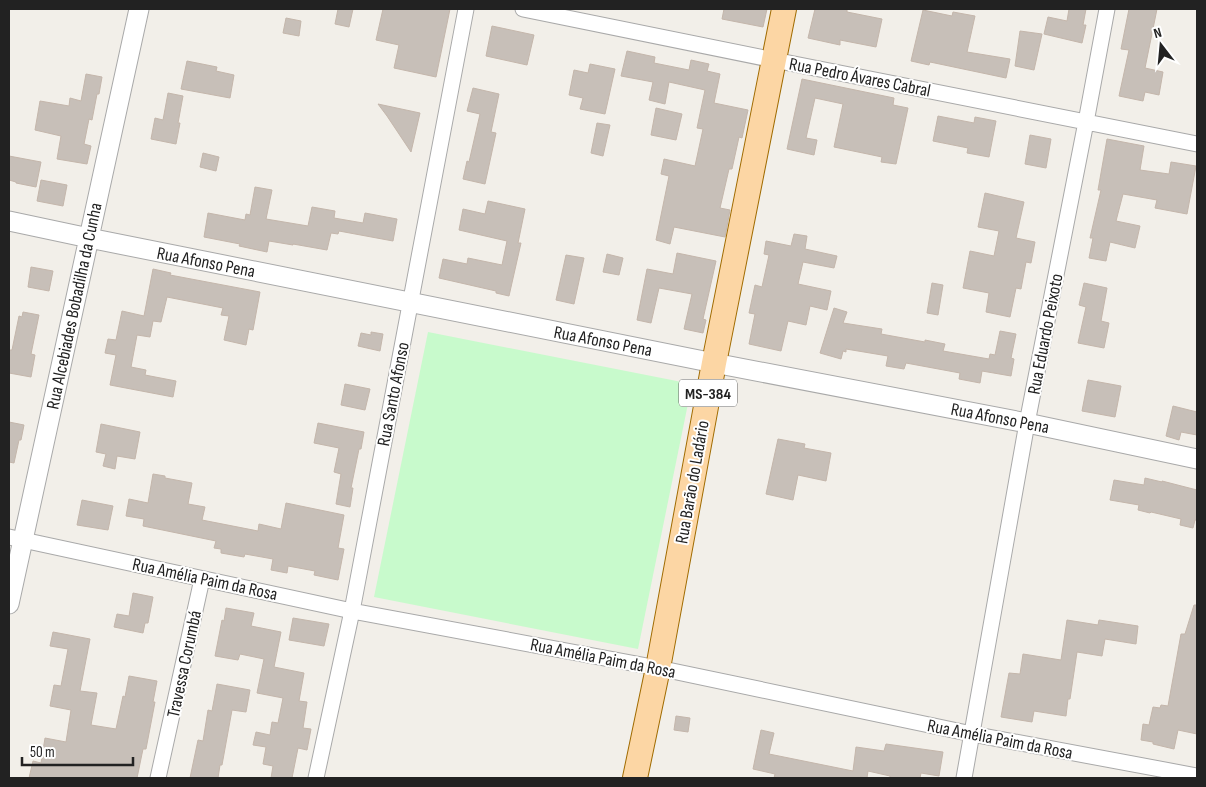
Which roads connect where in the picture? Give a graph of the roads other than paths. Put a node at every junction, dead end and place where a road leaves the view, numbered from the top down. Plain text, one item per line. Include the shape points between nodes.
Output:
1 (139, 9) edge
2 (466, 9) edge
3 (524, 9) edge
4 (784, 9) edge
5 (1107, 9) edge
6 (774, 60) junction
7 (1086, 122) junction
8 (1197, 144) edge
9 (9, 221) edge
10 (89, 238) junction
11 (411, 302) junction
12 (714, 362) junction
13 (1027, 423) junction
14 (1197, 459) edge
15 (16, 538) edge
16 (202, 578) junction
17 (9, 604) edge
18 (352, 611) junction
19 (658, 668) junction
20 (972, 734) junction
21 (1197, 776) edge
22 (158, 778) edge
23 (316, 778) edge
24 (635, 778) edge
25 (964, 778) edge

1 - 10 street, Rua Alcebiades Bobadilha da Cunha
2 - 11 street, Rua Santo Afonso
3 - 6 street, Rua Pedro Ávares Cabral
4 - 6 main road, Rua Barão do Ladário / MS-384
5 - 7 street, Rua Eduardo Peixoto
6 - 7 street, Rua Pedro Ávares Cabral
6 - 12 main road, Rua Barão do Ladário / MS-384
7 - 8 street, Rua Pedro Ávares Cabral
7 - 13 street, Rua Eduardo Peixoto
9 - 10 street, Rua Afonso Pena
10 - 11 street, Rua Afonso Pena
10 - 15 street, Rua Alcebiades Bobadilha da Cunha
11 - 12 street, Rua Afonso Pena
11 - 18 street, Rua Santo Afonso
12 - 13 street, Rua Afonso Pena
12 - 19 main road, Rua Barão do Ladário / MS-384
13 - 14 street, Rua Afonso Pena
13 - 20 street, Rua Eduardo Peixoto
15 - 16 street, Rua Amélia Paim da Rosa
15 - 17 street, Rua Alcebiades Bobadilha da Cunha
16 - 18 street, Rua Amélia Paim da Rosa
16 - 22 street, Travessa Corumbá
18 - 19 street, Rua Amélia Paim da Rosa
18 - 23 street, Rua Santo Afonso
19 - 20 street, Rua Amélia Paim da Rosa
19 - 24 main road, Rua Barão do Ladário / MS-384
20 - 21 street, Rua Amélia Paim da Rosa
20 - 25 street, Rua Eduardo Peixoto

